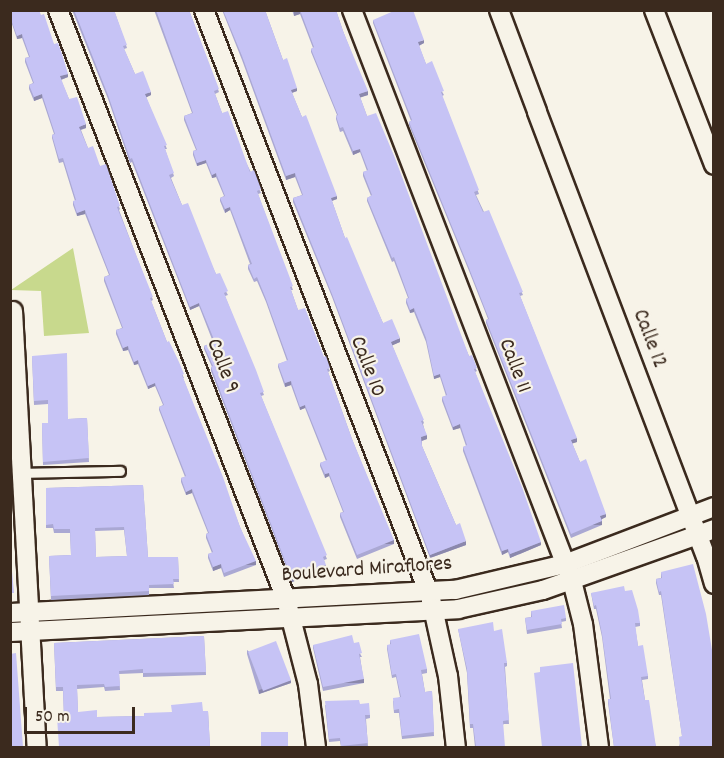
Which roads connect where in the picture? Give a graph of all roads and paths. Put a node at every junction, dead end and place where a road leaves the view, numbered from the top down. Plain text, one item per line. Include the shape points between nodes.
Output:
1 (58, 10) edge
2 (204, 10) edge
3 (352, 10) edge
4 (499, 10) edge
5 (654, 10) edge
6 (714, 165) edge
7 (13, 311) dead end
8 (120, 471) dead end
9 (22, 473) junction
10 (714, 507) edge
11 (690, 516) junction
12 (706, 532) edge
13 (565, 564) junction
14 (572, 581) junction
15 (714, 584) edge
16 (427, 592) junction
17 (286, 599) junction
18 (434, 610) junction
19 (30, 612) junction
20 (10, 613) edge
21 (289, 618) junction
22 (31, 631) junction
23 (10, 632) edge
24 (38, 747) edge
25 (316, 747) edge
26 (456, 747) edge
27 (599, 747) edge

1 - 17 street, Calle 9
2 - 16 street, Calle 10
3 - 13 street, Calle 11
4 - 11 street, Calle 12
5 - 6 street
7 - 9 street
8 - 9 lane
9 - 19 street
10 - 11 street, Boulevard Miraflores
11 - 12 street, Calle 12
11 - 13 street, Boulevard Miraflores
12 - 14 street, Boulevard Miraflores
12 - 15 street, Calle 12
13 - 14 street, Calle 11
13 - 16 street, Boulevard Miraflores via 454,590
14 - 18 street, Boulevard Miraflores via 458,609
14 - 27 street, Calle 11 via 583,624
16 - 17 street, Boulevard Miraflores
16 - 18 street, Calle 10
17 - 19 street, Boulevard Miraflores
17 - 21 street, Calle 9
18 - 21 street, Boulevard Miraflores
18 - 26 street, Calle 10 via 448,676
19 - 20 street, Boulevard Miraflores
19 - 22 street
21 - 22 street, Boulevard Miraflores
21 - 25 street, Calle 9 via 308,684
22 - 23 street, Boulevard Miraflores
22 - 24 street

